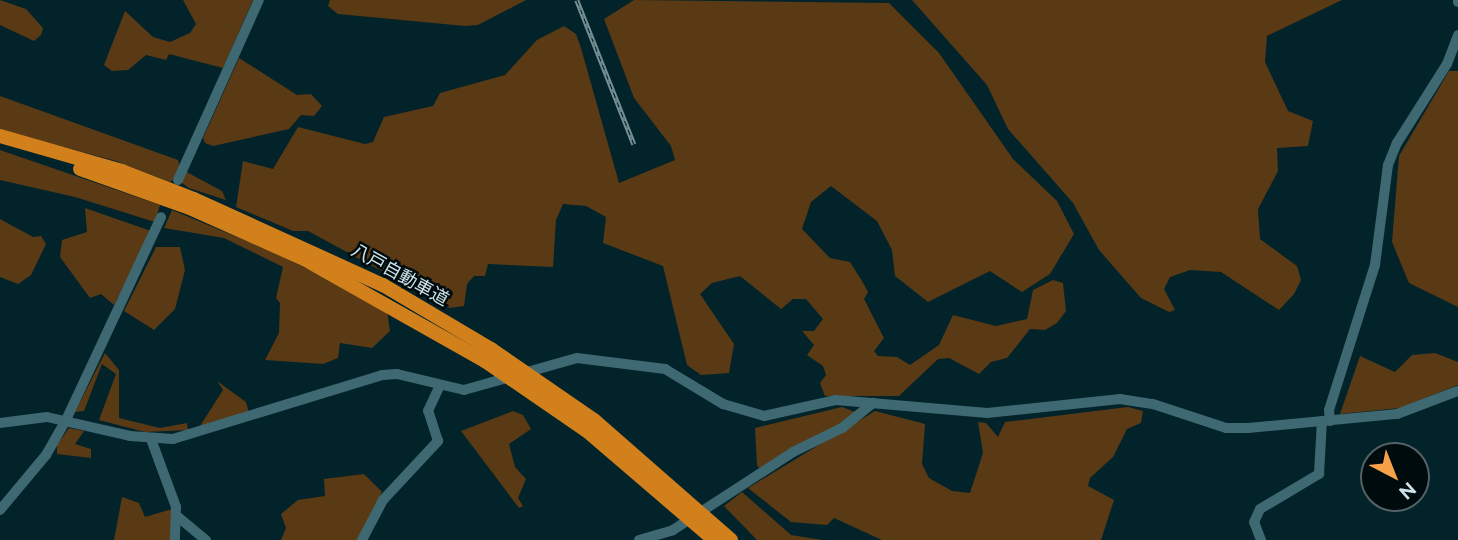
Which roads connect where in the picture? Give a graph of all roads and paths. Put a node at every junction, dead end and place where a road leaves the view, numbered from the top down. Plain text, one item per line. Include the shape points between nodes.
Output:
1 (259, 0) edge
2 (1458, 35) edge
3 (0, 136) edge
4 (0, 145) edge
5 (178, 180) dead end
6 (161, 217) dead end
7 (440, 385) junction
8 (1458, 391) edge
9 (873, 403) junction
10 (66, 420) junction
11 (1326, 421) junction
12 (0, 423) edge
13 (151, 439) junction
14 (0, 510) edge
15 (177, 516) junction
16 (175, 540) edge
17 (206, 540) edge
18 (362, 540) edge
19 (639, 540) edge
20 (714, 540) edge
21 (731, 540) edge
22 (1261, 540) edge

1 - 5 street
2 - 11 street via 1447,64 1388,165 1375,265
3 - 21 highway, 八戸自動車道 via 122,171 194,199 383,285 491,349 594,420
4 - 20 highway, 八戸自動車道 via 190,208 362,290 533,392 648,480
6 - 10 street
7 - 9 street via 464,390 577,358 665,369 723,404 754,415 779,415 836,400
7 - 13 street via 382,375 197,435
7 - 18 street via 428,411 438,441 383,500
8 - 11 street via 1397,414
9 - 11 street via 986,413 1120,399 1153,404 1226,428
9 - 19 street via 842,428 812,441 673,530
10 - 12 street via 26,417
10 - 13 street
10 - 14 street via 46,455
11 - 22 street via 1319,474 1260,509 1254,522
13 - 15 street
15 - 16 street
15 - 17 street

